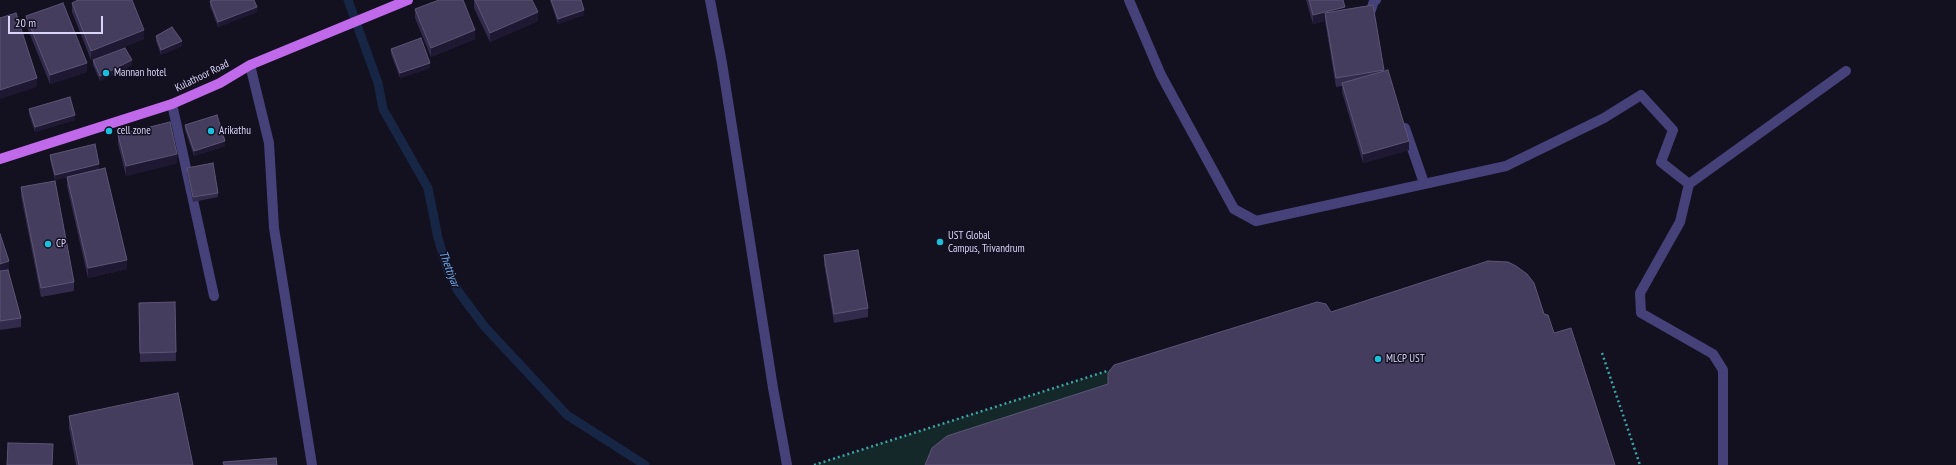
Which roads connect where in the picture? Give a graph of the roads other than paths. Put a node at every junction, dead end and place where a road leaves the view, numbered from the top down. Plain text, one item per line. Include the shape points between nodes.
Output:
1 (408, 0) edge
2 (710, 0) edge
3 (1129, 0) edge
4 (1376, 0) edge
5 (1370, 28) edge
6 (250, 65) junction
7 (1846, 71) dead end
8 (172, 104) junction
9 (1400, 116) edge
10 (0, 159) edge
11 (1424, 183) junction
12 (1689, 184) junction
13 (214, 296) dead end
14 (312, 465) edge
15 (787, 465) edge
16 (1723, 465) edge

1 - 6 main road, Kulathoor Road
2 - 15 street
3 - 11 street via 1161,75 1234,209 1256,220
4 - 5 street via 1369,16
6 - 8 main road, Kulathoor Road via 220,83
6 - 14 street via 269,143 274,228
7 - 12 street
8 - 10 main road, Kulathoor Road
8 - 13 street
9 - 11 street
11 - 12 street via 1506,166 1604,118 1641,96 1673,130 1661,162
12 - 16 street via 1680,222 1640,293 1641,313 1713,354 1723,370

